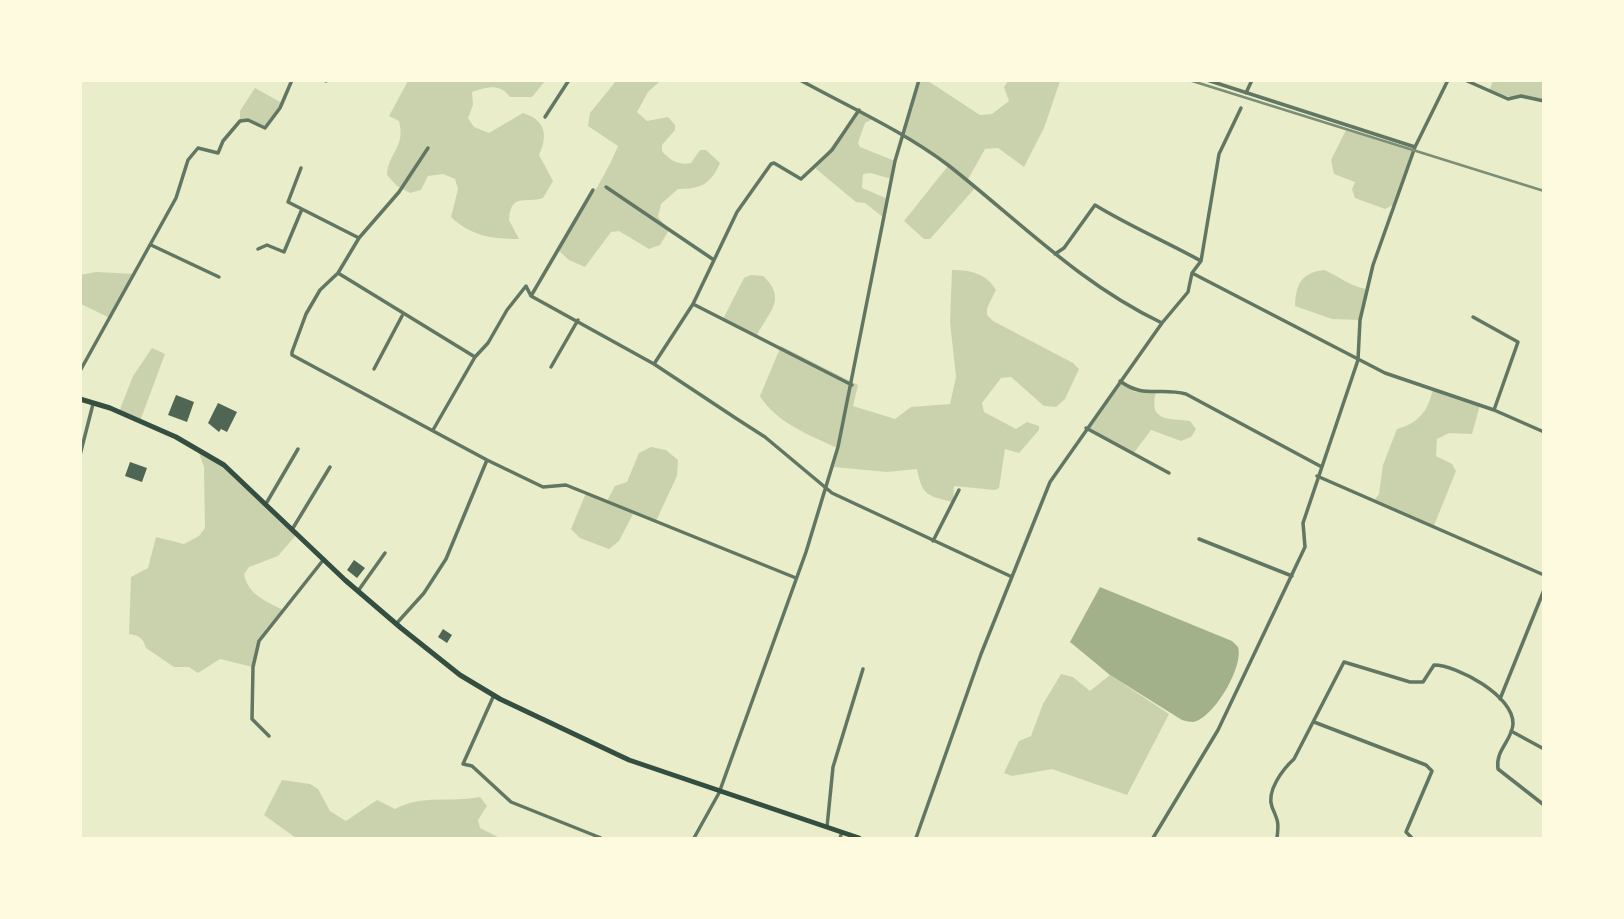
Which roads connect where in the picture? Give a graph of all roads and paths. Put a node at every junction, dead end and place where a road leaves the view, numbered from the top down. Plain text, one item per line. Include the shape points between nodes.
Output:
1 (292, 80) edge
2 (569, 80) edge
3 (800, 80) edge
4 (919, 80) edge
5 (1207, 80) edge
6 (1252, 80) edge
7 (1448, 80) edge
8 (1465, 80) edge
9 (1246, 93) junction
10 (1544, 102) edge
11 (1241, 108) dead end
12 (859, 110) junction
13 (545, 117) dead end
14 (903, 133) junction
15 (1415, 146) junction
16 (428, 148) dead end
17 (301, 168) dead end
18 (606, 187) dead end
19 (593, 190) dead end
20 (302, 209) junction
21 (359, 238) junction
22 (151, 245) junction
23 (258, 249) dead end
24 (1055, 254) junction
25 (714, 260) junction
26 (1201, 261) junction
27 (338, 273) junction
28 (1192, 273) junction
29 (219, 277) dead end
30 (531, 296) junction
31 (693, 304) junction
32 (402, 315) junction
33 (1473, 317) dead end
34 (578, 320) junction
35 (1162, 323) junction
36 (475, 357) junction
37 (1358, 360) junction
38 (654, 364) junction
39 (551, 367) dead end
40 (374, 369) dead end
41 (80, 371) edge
42 (1120, 381) junction
43 (852, 384) junction
44 (80, 399) edge
45 (93, 404) junction
46 (1494, 410) junction
47 (1086, 428) junction
48 (433, 430) junction
49 (1544, 432) edge
50 (298, 449) dead end
51 (80, 455) edge
52 (486, 460) junction
53 (1321, 466) junction
54 (330, 467) dead end
55 (1169, 474) dead end
56 (1317, 476) junction
57 (826, 489) junction
58 (959, 490) dead end
59 (267, 502) junction
60 (293, 528) junction
61 (1199, 539) dead end
62 (933, 541) junction
63 (385, 553) dead end
64 (324, 559) junction
65 (1544, 575) edge
66 (1010, 576) junction
67 (1292, 576) junction
68 (797, 578) junction
69 (1544, 590) edge
70 (358, 591) junction
71 (396, 624) junction
72 (863, 669) dead end
73 (494, 695) junction
74 (1500, 700) junction
75 (1314, 722) junction
76 (1511, 731) junction
77 (268, 736) dead end
78 (1544, 750) edge
79 (719, 793) junction
80 (1544, 805) edge
81 (827, 827) junction
82 (841, 835) edge
83 (601, 838) edge
84 (694, 838) edge
85 (859, 838) edge
86 (916, 838) edge
87 (1153, 838) edge
88 (1277, 838) edge
89 (1412, 838) edge

1 - 22 street via 265,128 240,121 218,153 198,148 188,160 176,198
2 - 13 street
3 - 12 street
4 - 14 street
5 - 9 street
6 - 9 street
7 - 15 street
8 - 10 street via 1508,99 1521,96
9 - 15 street
11 - 26 street via 1219,154
12 - 14 street
12 - 25 street via 832,150 802,179 771,164 737,212
14 - 24 street
14 - 43 street
15 - 37 street via 1366,291
16 - 21 street via 399,192
17 - 20 street via 288,202
18 - 25 street
19 - 30 street
20 - 21 street
20 - 23 street via 284,252 267,245
21 - 27 street
22 - 29 street
22 - 41 street
24 - 26 street via 1095,205
24 - 35 street
25 - 31 street
26 - 28 street
27 - 32 street
27 - 48 street via 320,290 306,314 292,355
28 - 35 street via 1188,292
28 - 37 street
30 - 34 street
30 - 36 street via 526,286
31 - 38 street
31 - 43 street
32 - 36 street
32 - 40 street
33 - 46 street via 1518,342
34 - 38 street
34 - 39 street
35 - 42 street
36 - 48 street
37 - 46 street
37 - 53 street
38 - 57 street via 765,437
42 - 47 street
42 - 53 street via 1135,392 1186,394
43 - 57 street
44 - 45 main road
45 - 51 street
45 - 59 main road via 176,437 225,465
46 - 49 street
47 - 55 street
47 - 66 street via 1050,482
48 - 52 street
50 - 59 street
52 - 68 street via 543,487 566,485
52 - 71 street via 446,559
53 - 56 street
54 - 60 street
56 - 65 street
56 - 67 street via 1303,523 1305,547
57 - 62 street
57 - 68 street
58 - 62 street
59 - 60 main road
60 - 64 main road
61 - 67 street
62 - 66 street
63 - 70 street
64 - 70 main road
64 - 77 street via 259,641 251,719
66 - 86 street
67 - 87 street via 1207,752
68 - 79 street
69 - 74 street
70 - 71 main road
71 - 73 main road via 460,675
72 - 81 street via 833,767
73 - 79 main road via 590,744
73 - 83 street via 463,764 472,766 511,802
74 - 75 street via 1480,681 1444,665 1434,665 1423,682 1410,682 1344,662
74 - 76 street via 1512,718
75 - 88 street via 1271,792 1271,806 1278,816
75 - 89 street via 1432,771 1406,831
76 - 78 street
76 - 80 street via 1499,751 1498,769
79 - 81 main road
79 - 84 street
81 - 82 main road
82 - 85 main road

